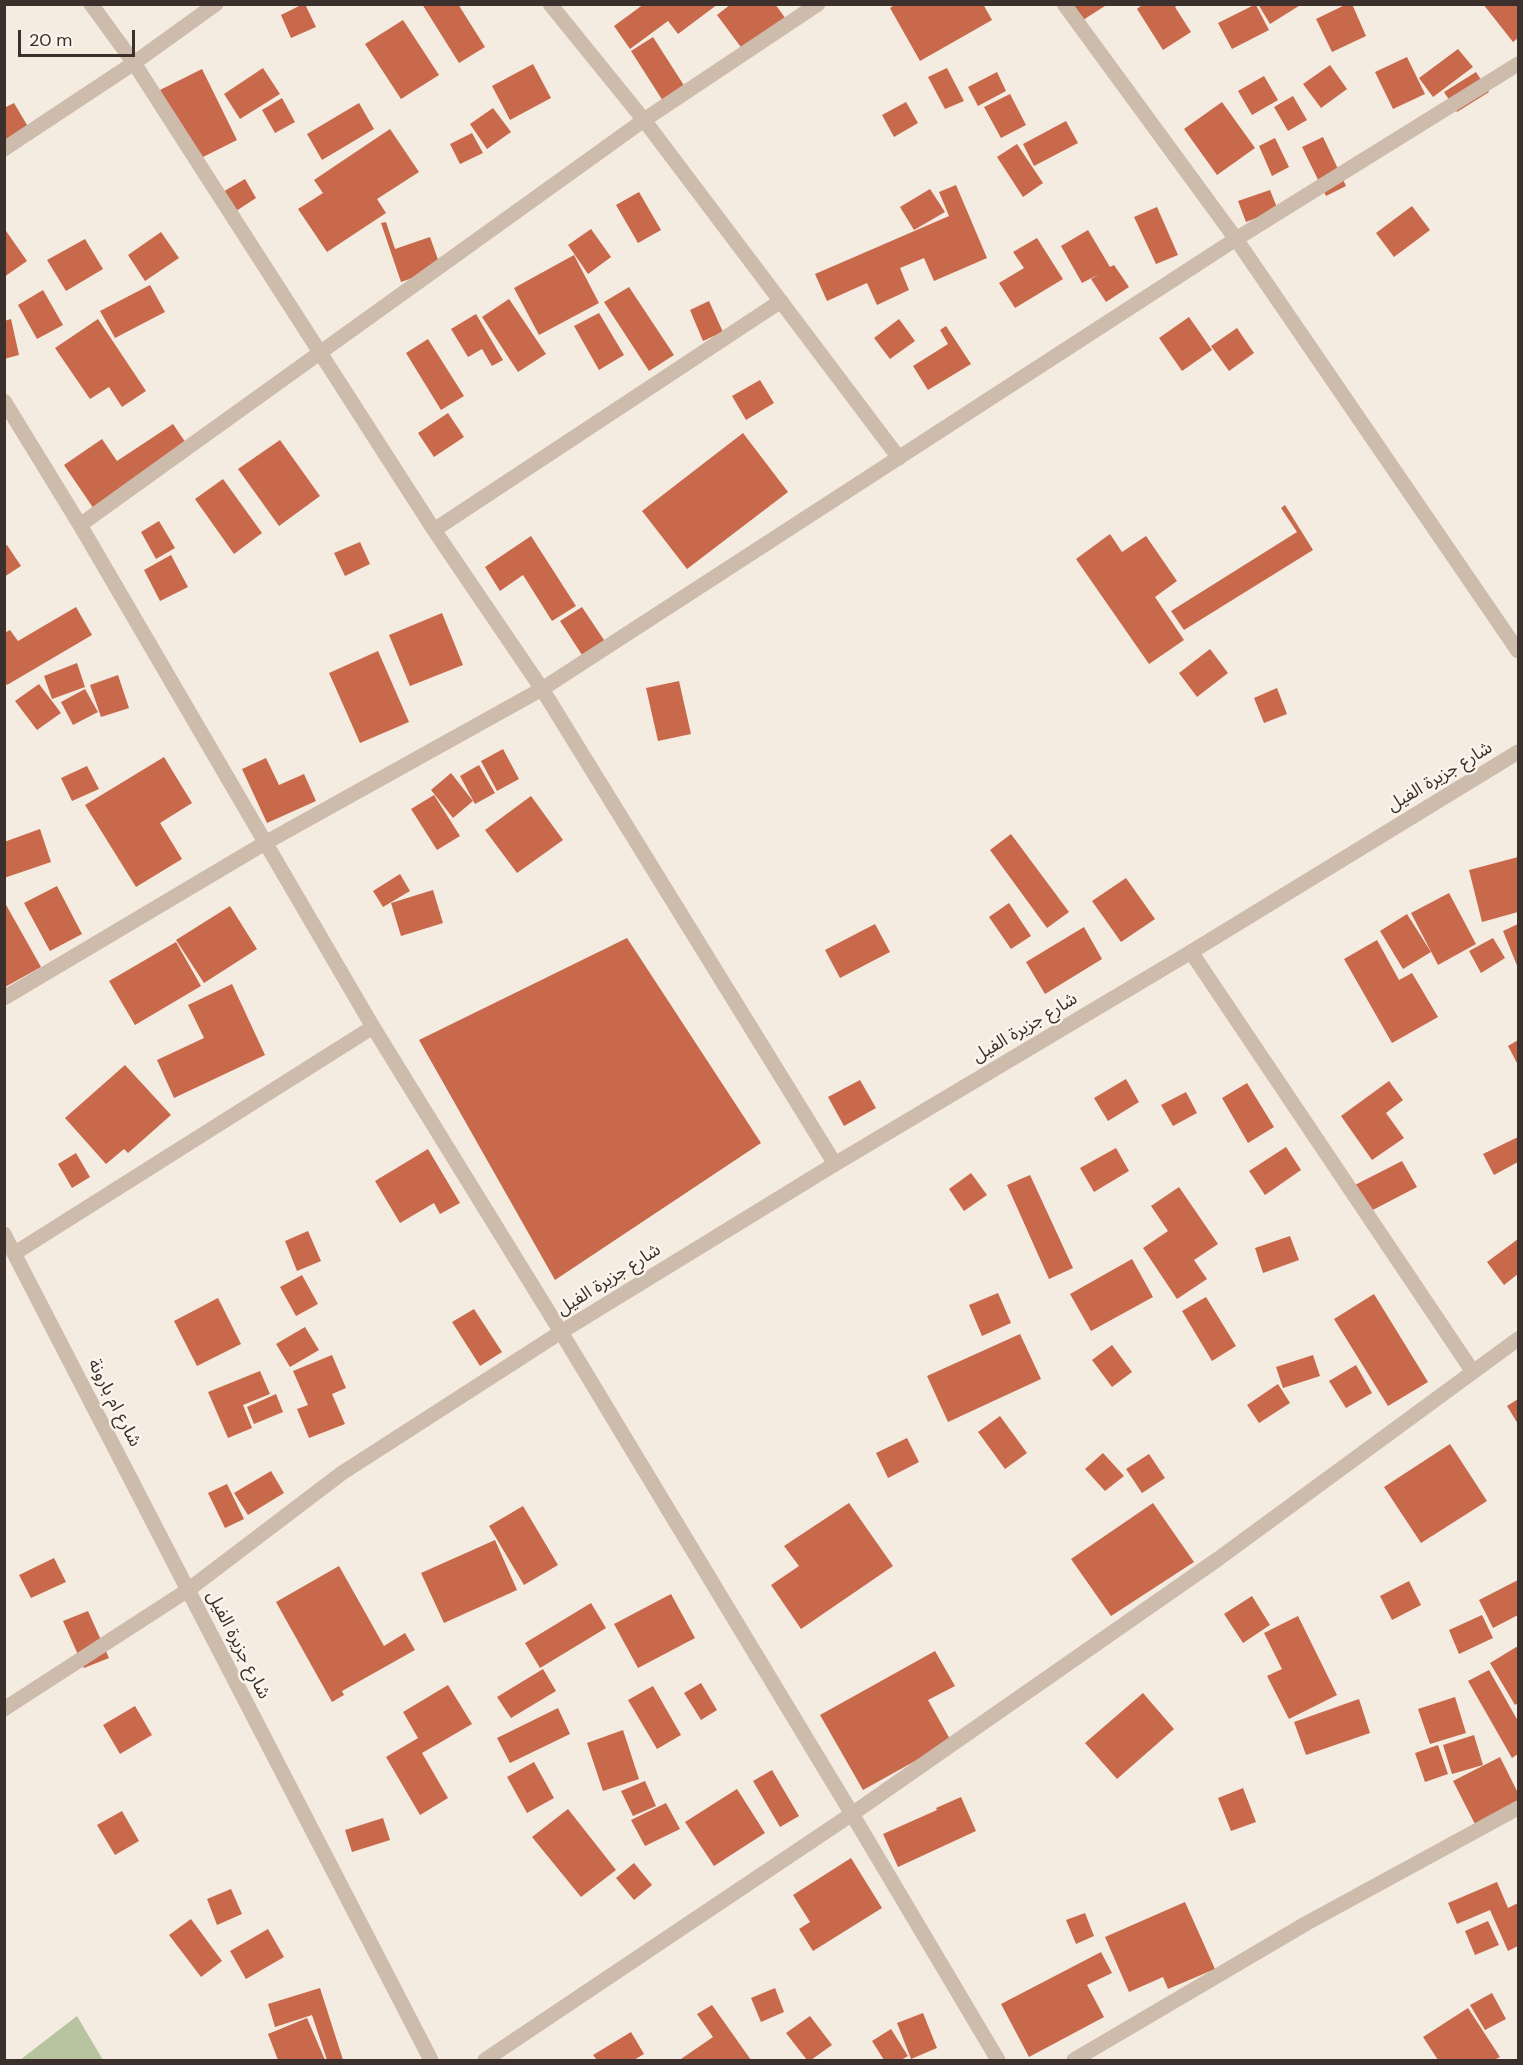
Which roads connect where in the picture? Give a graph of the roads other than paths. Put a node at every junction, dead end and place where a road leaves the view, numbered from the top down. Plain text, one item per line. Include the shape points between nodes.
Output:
1 (91, 4) edge
2 (216, 4) edge
3 (550, 4) edge
4 (818, 4) edge
5 (1064, 4) edge
6 (134, 63) junction
7 (1518, 64) edge
8 (644, 120) junction
9 (4, 149) edge
10 (1236, 239) junction
11 (781, 301) junction
12 (319, 354) junction
13 (4, 401) edge
14 (899, 458) junction
15 (80, 525) junction
16 (434, 530) junction
17 (1518, 651) edge
18 (542, 689) junction
19 (1518, 752) edge
20 (266, 843) junction
21 (1191, 952) junction
22 (4, 998) edge
23 (373, 1027) junction
24 (835, 1164) junction
25 (4, 1234) edge
26 (15, 1253) junction
27 (561, 1332) junction
28 (1518, 1339) edge
29 (1473, 1372) junction
30 (188, 1590) junction
31 (4, 1709) edge
32 (1518, 1808) edge
33 (852, 1814) junction
34 (431, 2061) edge
35 (485, 2061) edge
36 (998, 2061) edge
37 (1074, 2061) edge

1 - 6 street
2 - 6 street
3 - 8 street
4 - 8 street
5 - 10 street
6 - 9 street
6 - 12 street
7 - 10 street
8 - 11 street
8 - 12 street
10 - 14 street
10 - 17 street
11 - 14 street
11 - 16 street
12 - 15 street
12 - 16 street
13 - 15 street
14 - 18 street
15 - 20 street
16 - 18 street
18 - 20 street
18 - 24 street
19 - 21 street, شارع جزيرة الفيل
20 - 22 street
20 - 23 street
21 - 24 street, شارع جزيرة الفيل
21 - 29 street
23 - 26 street
23 - 27 street
24 - 27 street, شارع جزيرة الفيل
25 - 26 street, شارع ام بارونة
26 - 30 street, شارع ام بارونة
27 - 30 street, شارع جزيرة الفيل via 342,1473
27 - 33 street
28 - 29 street
29 - 33 street via 1218,1560
30 - 31 street
30 - 34 street, شارع جزيرة الفيل
32 - 37 street via 1307,1923
33 - 35 street
33 - 36 street

